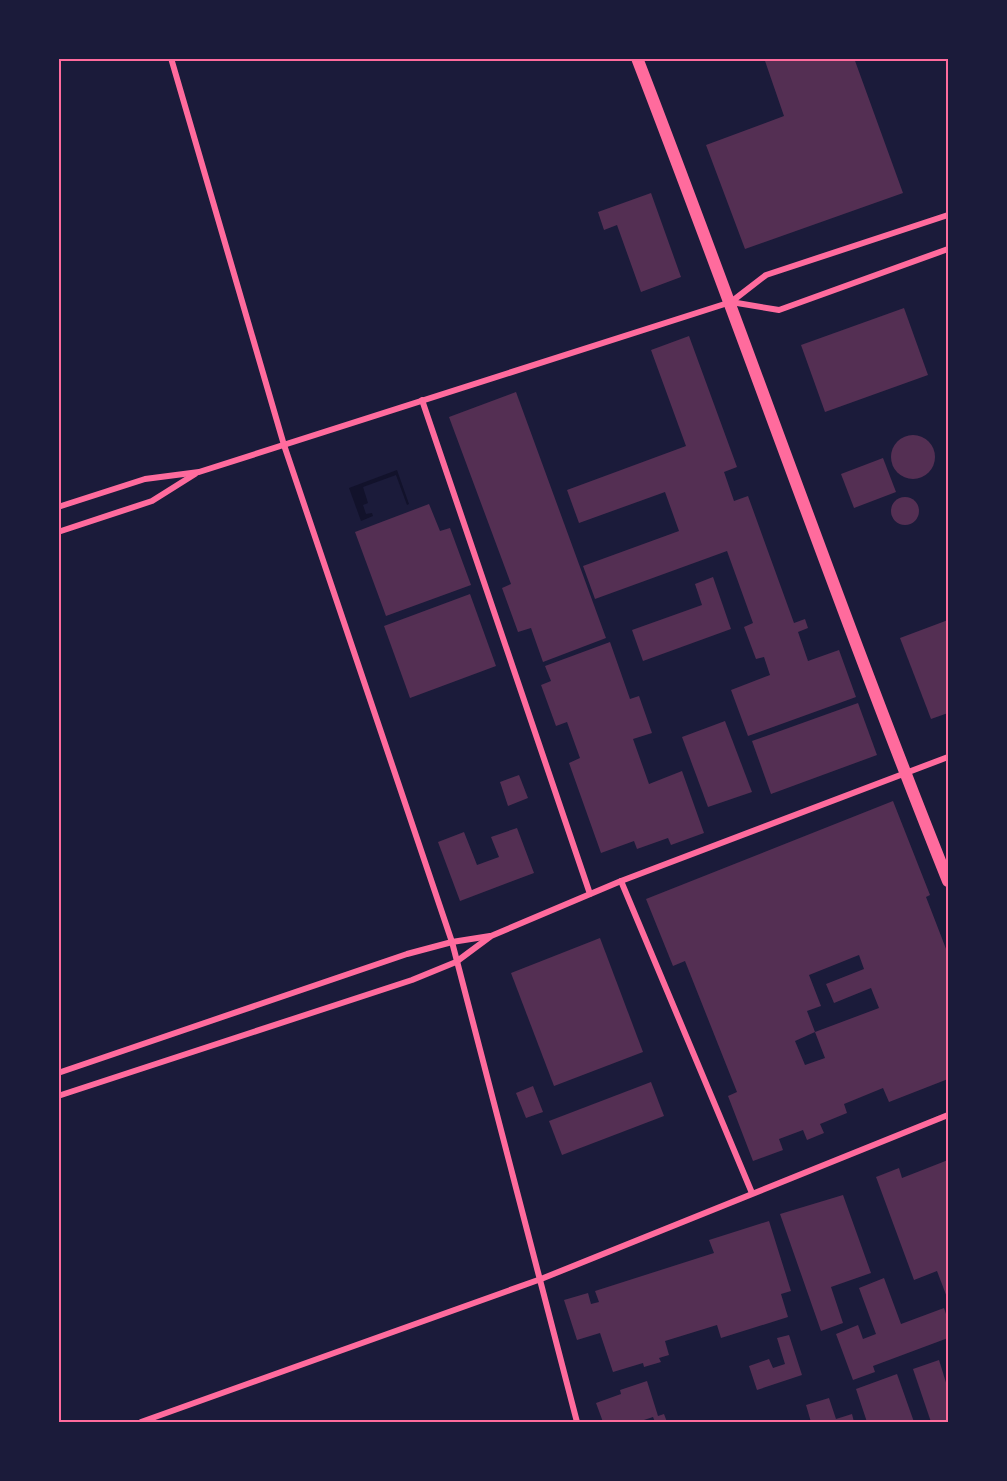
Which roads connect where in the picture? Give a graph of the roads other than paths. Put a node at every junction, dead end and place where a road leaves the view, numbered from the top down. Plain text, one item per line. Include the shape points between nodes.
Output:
1 (171, 58) edge
2 (637, 58) edge
3 (948, 215) edge
4 (948, 249) edge
5 (731, 302) junction
6 (422, 400) junction
7 (284, 445) junction
8 (199, 472) junction
9 (58, 507) edge
10 (58, 532) edge
11 (948, 757) edge
12 (905, 773) junction
13 (621, 881) junction
14 (948, 881) edge
15 (590, 894) junction
16 (491, 936) junction
17 (452, 942) junction
18 (456, 963) junction
19 (58, 1073) edge
20 (58, 1096) edge
21 (948, 1115) edge
22 (752, 1193) junction
23 (541, 1279) junction
24 (141, 1422) edge
25 (577, 1422) edge

1 - 7 street
2 - 5 main road
3 - 5 street via 766,276
4 - 5 street via 779,310
5 - 6 street
5 - 12 main road
6 - 7 street
6 - 15 street
7 - 8 street
7 - 17 street
8 - 9 street via 145,479
8 - 10 street via 152,501
11 - 12 street
12 - 13 street
12 - 14 main road
13 - 15 street
13 - 22 street
15 - 16 street
16 - 17 street
16 - 18 street
17 - 18 street
17 - 19 street
18 - 20 street
18 - 23 street
21 - 22 street
22 - 23 street
23 - 24 street
23 - 25 street

